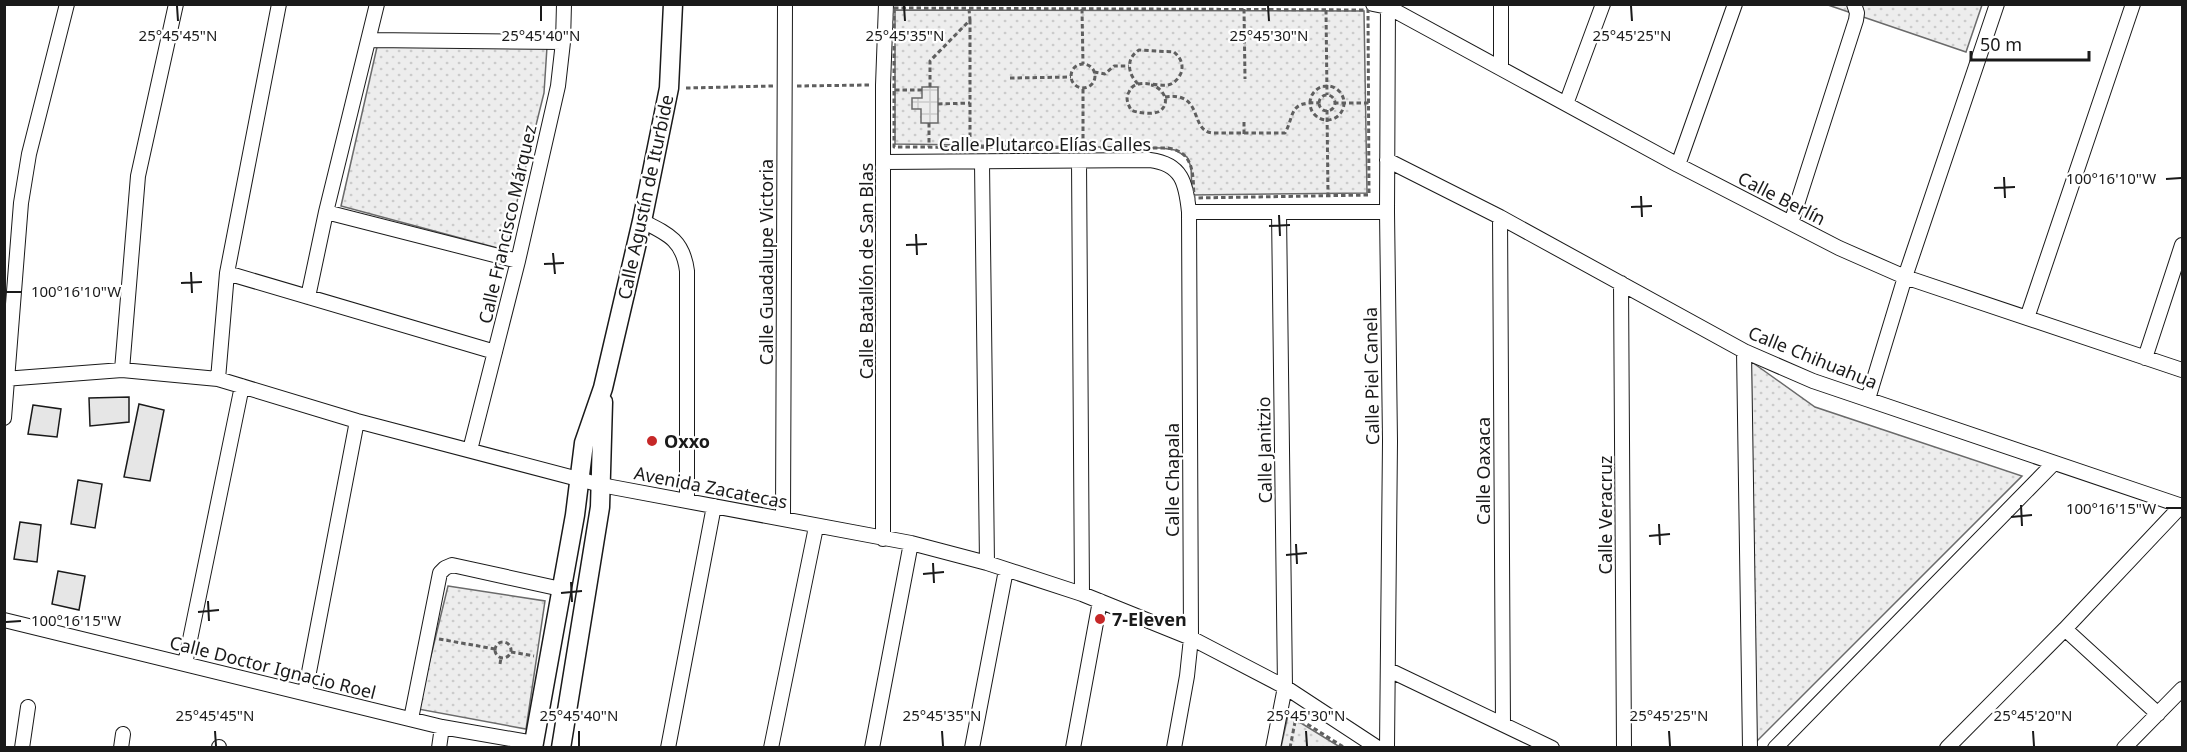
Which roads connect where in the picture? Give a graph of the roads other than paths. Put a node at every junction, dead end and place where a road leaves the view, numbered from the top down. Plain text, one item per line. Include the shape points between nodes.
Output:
1 (67, 4) edge
2 (176, 4) edge
3 (279, 4) edge
4 (377, 4) edge
5 (564, 4) edge
6 (673, 4) edge
7 (785, 4) edge
8 (886, 4) edge
9 (1373, 4) edge
10 (1502, 4) edge
11 (1603, 4) edge
12 (1735, 4) edge
13 (1997, 4) edge
14 (2133, 4) edge
15 (1388, 6) edge
16 (1855, 6) edge
17 (370, 40) junction
18 (563, 42) junction
19 (1501, 68) junction
20 (1566, 104) junction
21 (1081, 154) junction
22 (1387, 160) junction
23 (884, 162) junction
24 (982, 163) junction
25 (1678, 165) junction
26 (326, 212) junction
27 (1189, 212) junction
28 (1279, 212) junction
29 (1387, 212) junction
30 (1500, 217) junction
31 (642, 221) junction
32 (1791, 223) junction
33 (2182, 245) edge
34 (518, 261) junction
35 (226, 273) junction
36 (1905, 277) junction
37 (1621, 283) junction
38 (308, 297) junction
39 (2027, 318) junction
40 (1744, 351) junction
41 (495, 352) junction
42 (2145, 358) junction
43 (122, 370) junction
44 (2182, 370) edge
45 (7, 379) edge
46 (218, 379) junction
47 (242, 386) junction
48 (603, 388) junction
49 (1868, 399) junction
50 (4, 418) edge
51 (357, 421) junction
52 (470, 450) junction
53 (2054, 463) junction
54 (579, 480) junction
55 (601, 485) junction
56 (687, 500) junction
57 (2182, 505) edge
58 (714, 506) junction
59 (783, 519) junction
60 (816, 527) junction
61 (883, 539) junction
62 (911, 543) junction
63 (987, 563) junction
64 (1006, 570) junction
65 (561, 589) junction
66 (1082, 594) junction
67 (1100, 601) junction
68 (4, 620) edge
69 (2065, 629) junction
70 (1191, 638) junction
71 (185, 664) junction
72 (1389, 670) junction
73 (1285, 687) junction
74 (2182, 689) edge
75 (305, 693) junction
76 (28, 707) dead end
77 (2158, 714) junction
78 (411, 719) junction
79 (1503, 724) junction
80 (442, 727) junction
81 (533, 745) edge
82 (22, 747) edge
83 (439, 747) edge
84 (561, 747) edge
85 (668, 747) edge
86 (771, 747) edge
87 (872, 747) edge
88 (972, 747) edge
89 (1073, 747) edge
90 (1174, 747) edge
91 (1274, 747) edge
92 (1378, 747) edge
93 (1387, 747) edge
94 (1552, 747) edge
95 (1624, 747) edge
96 (1750, 747) edge
97 (1774, 747) edge
98 (1947, 747) edge
99 (2124, 747) edge

1 - 45 street via 27,164
2 - 43 street via 138,176
3 - 35 street
4 - 17 street
5 - 18 street, Calle Francisco Márquez
6 - 31 street, Calle Agustín de Iturbide via 669,88
7 - 59 street, Calle Guadalupe Victoria
8 - 23 street, Calle Batallón de San Blas
9 - 15 street, Calle Berlín
10 - 19 street
11 - 20 street
12 - 25 street
13 - 36 street
14 - 39 street
15 - 19 street, Calle Berlín
15 - 22 street, Calle Piel Canela
16 - 32 street via 1856,20
17 - 18 street
17 - 26 street
18 - 34 street, Calle Francisco Márquez via 558,86
19 - 20 street, Calle Berlín
20 - 25 street, Calle Berlín
21 - 24 street, Calle Plutarco Elías Calles
21 - 27 street, Calle Plutarco Elías Calles via 1160,161 1172,167 1181,176
21 - 66 street
22 - 29 street, Calle Piel Canela
22 - 30 street, Calle Chihuahua
23 - 24 street, Calle Plutarco Elías Calles
23 - 61 street, Calle Batallón de San Blas
24 - 63 street
25 - 32 street, Calle Berlín
26 - 34 street
26 - 38 street
27 - 28 street
27 - 70 street, Calle Chapala
28 - 29 street
28 - 73 street, Calle Janitzio
29 - 72 street, Calle Piel Canela
30 - 37 street, Calle Chihuahua
30 - 79 street, Calle Oaxaca
31 - 48 street, Calle Agustín de Iturbide
31 - 56 street via 669,235 685,258
32 - 36 street, Calle Berlín
33 - 42 street
34 - 41 street, Calle Francisco Márquez
35 - 38 street
35 - 46 street
36 - 39 street, Calle Berlín
36 - 49 street
37 - 40 street, Calle Chihuahua
37 - 95 street, Calle Veracruz
38 - 41 street
39 - 42 street, Calle Berlín
40 - 49 street, Calle Chihuahua
40 - 96 street
41 - 52 street, Calle Francisco Márquez
42 - 44 street, Calle Berlín
43 - 45 street, Avenida Zacatecas
43 - 46 street, Avenida Zacatecas
45 - 50 street
46 - 47 street, Avenida Zacatecas
47 - 51 street, Avenida Zacatecas
47 - 71 street
48 - 54 street, Calle Agustín de Iturbide via 584,443
48 - 55 street, Calle Agustín de Iturbide
49 - 53 street, Calle Chihuahua
51 - 52 street, Avenida Zacatecas
51 - 75 street
52 - 54 street, Avenida Zacatecas
53 - 57 street, Calle Chihuahua
53 - 97 street
54 - 55 street, Avenida Zacatecas
54 - 65 street, Calle Agustín de Iturbide
55 - 56 street, Avenida Zacatecas
55 - 84 street, Calle Agustín de Iturbide
56 - 58 street, Avenida Zacatecas
57 - 69 street
58 - 59 street, Avenida Zacatecas
58 - 85 street
59 - 60 street, Avenida Zacatecas
60 - 61 street, Avenida Zacatecas
60 - 86 street
61 - 62 street, Avenida Zacatecas
62 - 63 street, Avenida Zacatecas
62 - 87 street
63 - 64 street, Avenida Zacatecas
64 - 66 street, Avenida Zacatecas
64 - 88 street
65 - 78 street via 452,565 445,568 440,573
65 - 81 street, Calle Agustín de Iturbide
66 - 67 street, Avenida Zacatecas
67 - 70 street, Avenida Zacatecas
67 - 89 street
68 - 71 street, Calle Doctor Ignacio Roel
69 - 77 street
69 - 98 street
70 - 73 street, Avenida Zacatecas
70 - 90 street, Calle Chapala
71 - 75 street, Calle Doctor Ignacio Roel
72 - 79 street
72 - 93 street, Calle Piel Canela
73 - 91 street
73 - 92 street, Avenida Zacatecas
74 - 77 street
75 - 78 street, Calle Doctor Ignacio Roel
76 - 82 street
77 - 99 street
78 - 80 street, Calle Doctor Ignacio Roel
79 - 94 street
80 - 81 street, Calle Doctor Ignacio Roel
80 - 83 street

